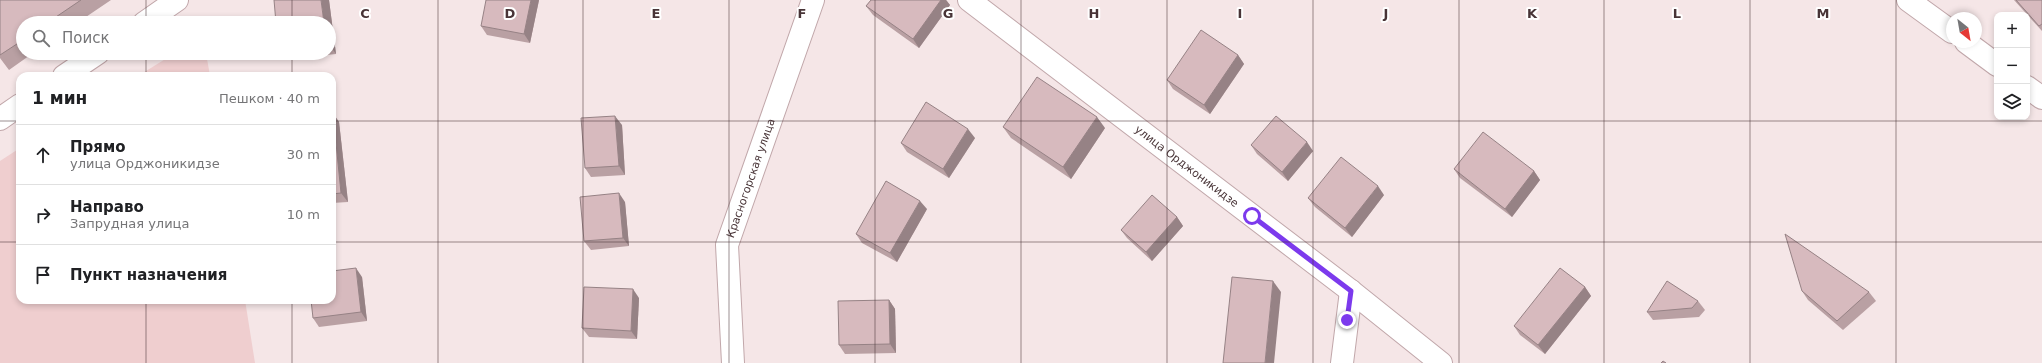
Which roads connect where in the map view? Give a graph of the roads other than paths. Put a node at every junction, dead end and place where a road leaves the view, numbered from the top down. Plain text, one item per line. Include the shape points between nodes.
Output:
1 (177, 0) edge
2 (813, 0) edge
3 (969, 0) edge
4 (1908, 0) edge
5 (154, 16) edge
6 (1946, 28) edge
7 (1974, 48) edge
8 (88, 60) edge
9 (1994, 63) edge
10 (70, 72) edge
11 (2030, 89) edge
12 (2042, 98) edge
13 (16, 108) edge
14 (0, 118) edge
15 (1351, 291) junction
16 (733, 363) edge
17 (1342, 363) edge
18 (1441, 363) edge

1 - 5 street
2 - 16 street, Красногорская улица via 727,245
3 - 15 street, улица Орджоникидзе
4 - 6 street
7 - 9 street
8 - 10 street
11 - 12 street
13 - 14 street
15 - 17 street
15 - 18 street, улица Орджоникидзе

